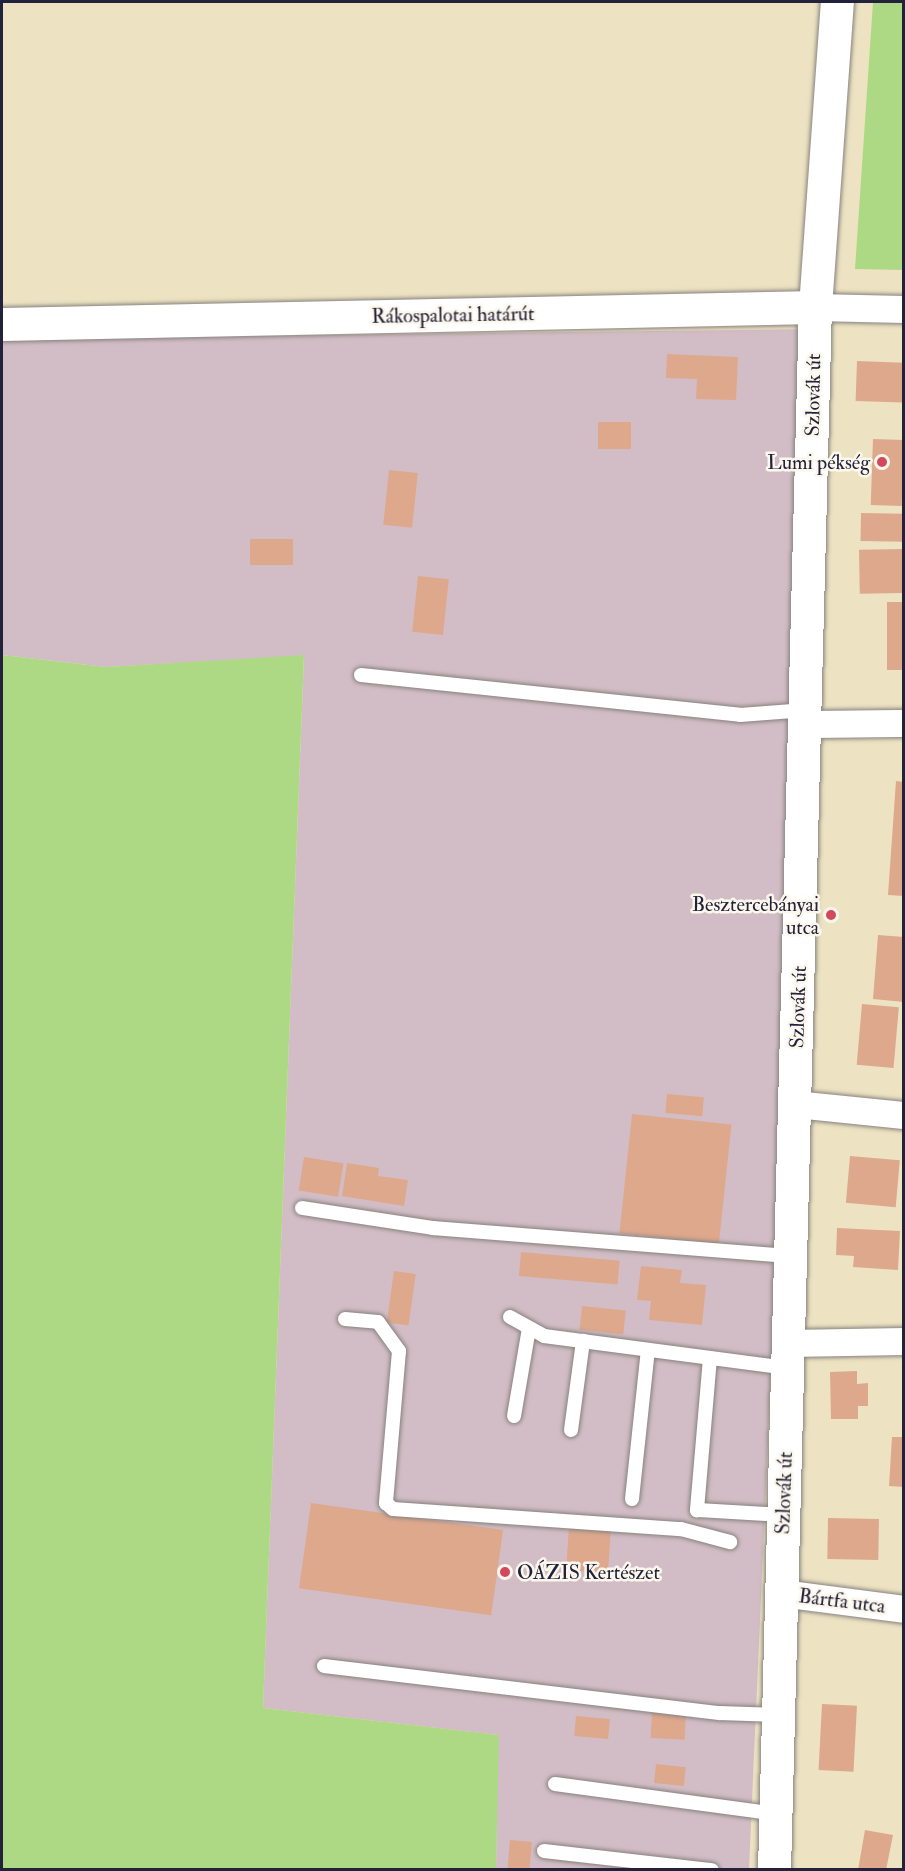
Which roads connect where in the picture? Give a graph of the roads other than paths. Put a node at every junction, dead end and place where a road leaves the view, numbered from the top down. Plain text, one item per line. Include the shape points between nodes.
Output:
1 (821, 2) edge
2 (837, 2) edge
3 (833, 73) junction
4 (815, 307) junction
5 (903, 309) edge
6 (2, 324) edge
7 (362, 675) dead end
8 (806, 717) junction
9 (903, 723) edge
10 (795, 1104) junction
11 (903, 1115) edge
12 (302, 1208) dead end
13 (791, 1256) junction
14 (510, 1317) dead end
15 (345, 1319) dead end
16 (529, 1328) junction
17 (583, 1341) junction
18 (903, 1341) edge
19 (648, 1350) junction
20 (788, 1355) junction
21 (710, 1358) junction
22 (514, 1416) dead end
23 (571, 1430) dead end
24 (632, 1499) dead end
25 (783, 1515) junction
26 (730, 1542) dead end
27 (781, 1593) junction
28 (903, 1609) edge
29 (324, 1666) dead end
30 (779, 1715) junction
31 (555, 1784) dead end
32 (776, 1814) junction
33 (544, 1851) dead end
34 (712, 1869) edge
35 (774, 1869) edge

1 - 3 main road
2 - 3 main road, Szlovák út
3 - 4 main road, Szlovák út
4 - 5 street, Rákospalotai határút
4 - 6 main road, Rákospalotai határút
4 - 8 main road, Szlovák út
7 - 8 lane via 740,715
8 - 9 street
8 - 10 main road, Szlovák út
10 - 11 street
10 - 13 main road, Szlovák út
12 - 13 lane via 434,1228
13 - 20 main road, Szlovák út
14 - 16 lane
15 - 26 lane via 378,1322 399,1351 386,1503 393,1509 681,1530
16 - 17 lane via 544,1336
16 - 22 lane
17 - 19 lane
17 - 23 lane
18 - 20 street
19 - 21 lane
19 - 24 lane
20 - 21 lane
20 - 25 main road, Szlovák út
21 - 25 lane via 697,1510
25 - 27 main road, Szlovák út
27 - 28 street, Bártfa utca
27 - 30 main road, Szlovák út
29 - 30 lane via 718,1713
30 - 32 main road, Szlovák út
31 - 32 lane
32 - 35 main road, Szlovák út
33 - 34 lane

